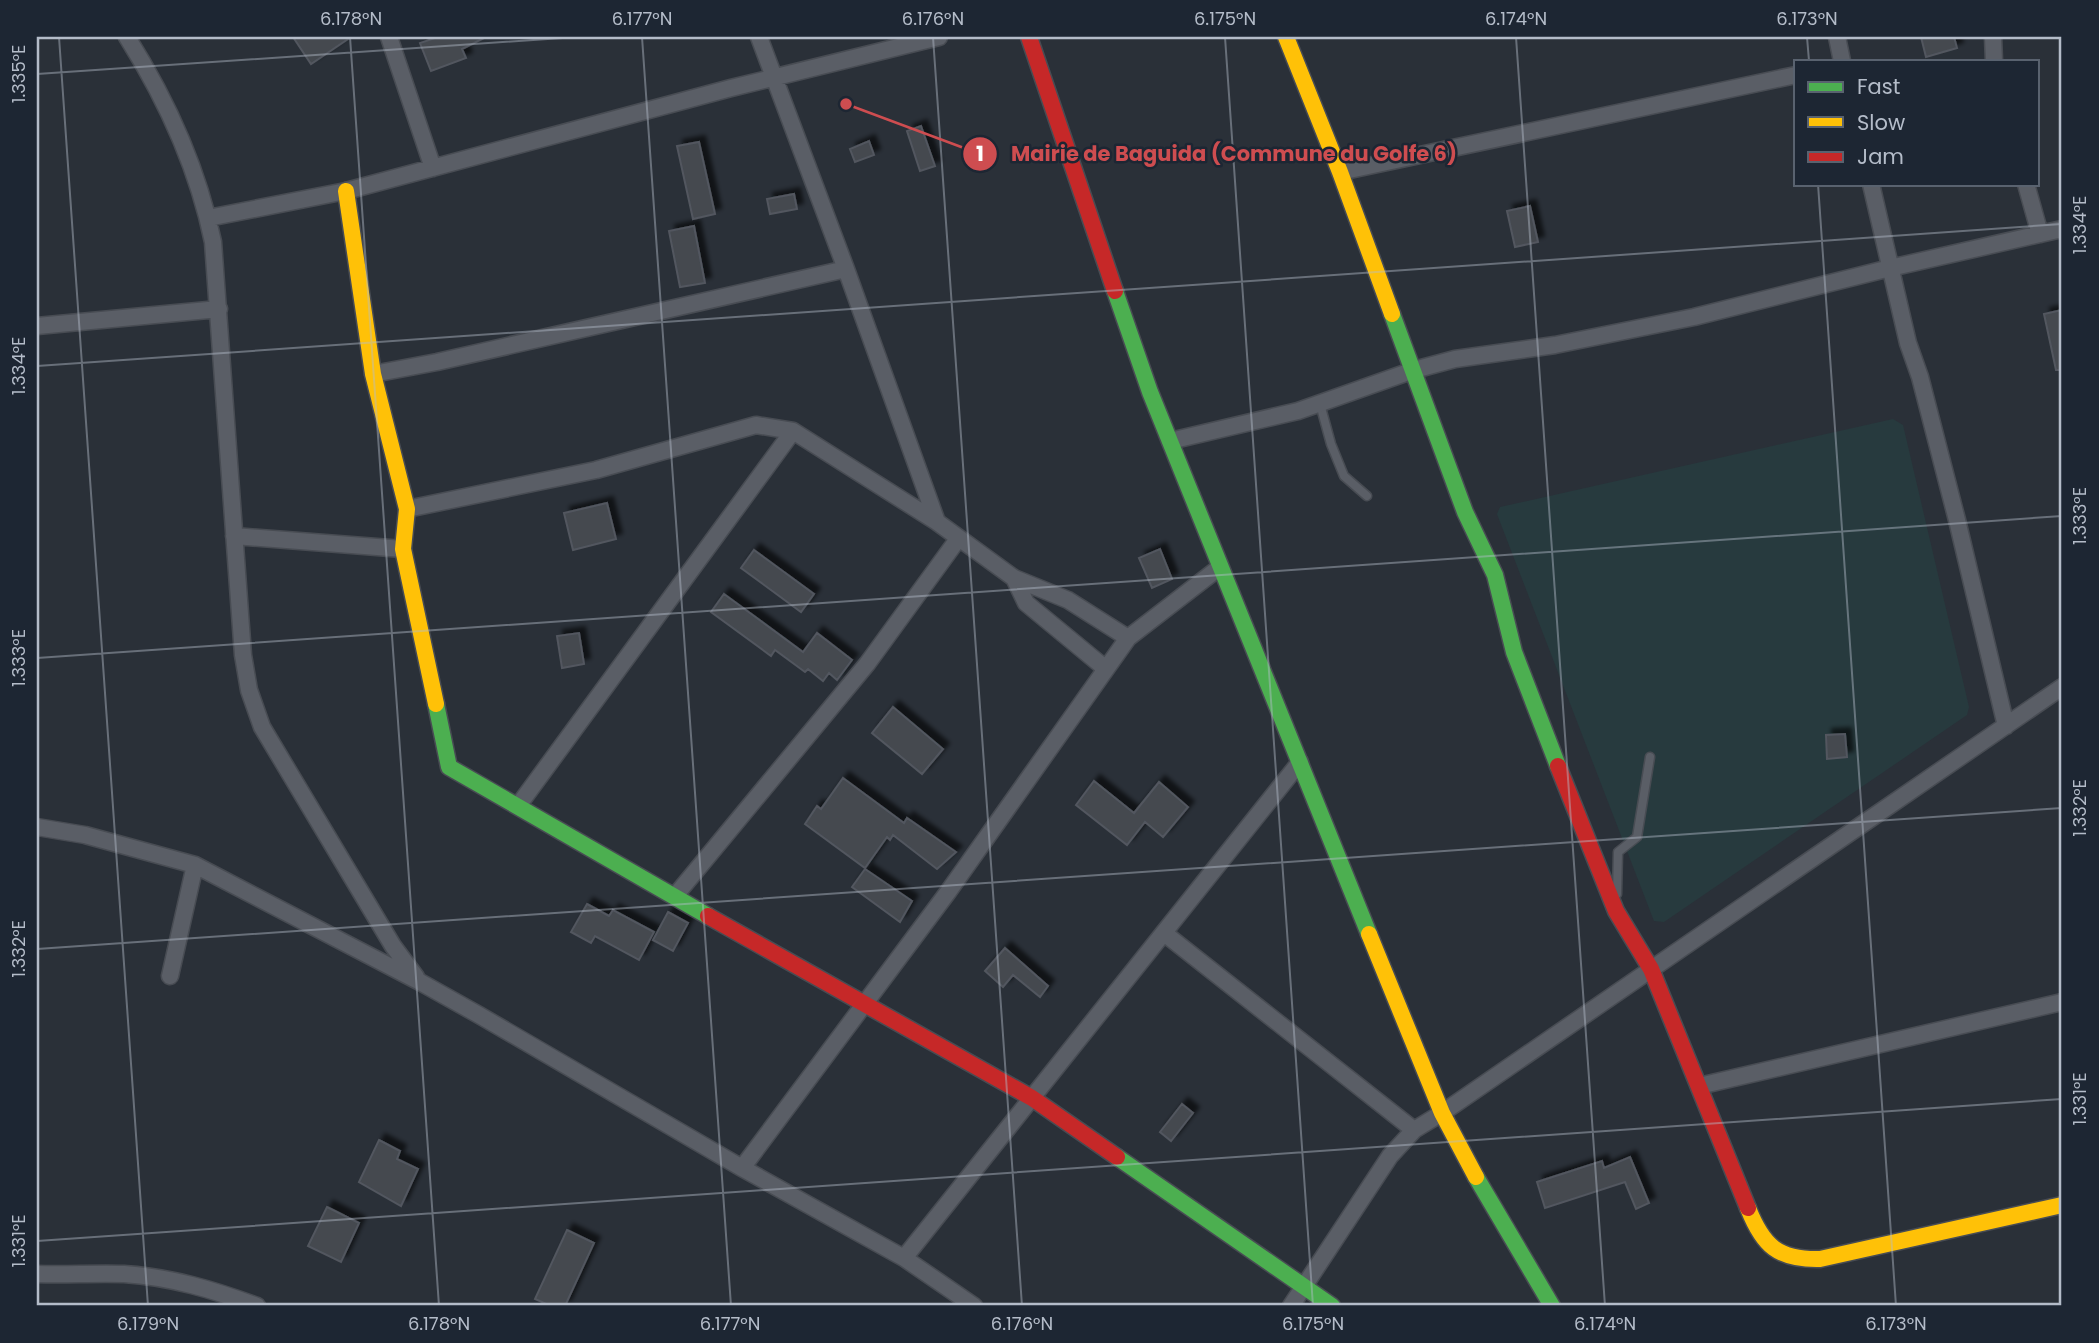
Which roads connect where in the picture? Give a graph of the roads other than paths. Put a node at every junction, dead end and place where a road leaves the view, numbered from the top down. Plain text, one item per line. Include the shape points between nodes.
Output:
1 (127, 37) edge
2 (389, 37) edge
3 (759, 37) edge
4 (939, 37) edge
5 (1029, 37) edge
6 (1286, 37) edge
7 (1836, 37) edge
8 (1993, 37) edge
9 (1842, 60) edge
10 (1994, 60) edge
11 (1794, 75) edge
12 (774, 77) junction
13 (433, 167) junction
14 (1340, 172) junction
15 (1871, 186) edge
16 (2027, 186) edge
17 (345, 191) junction
18 (208, 218) junction
19 (2062, 229) edge
20 (2040, 234) junction
21 (1891, 268) junction
22 (846, 269) junction
23 (219, 309) junction
24 (37, 326) edge
25 (1414, 370) junction
26 (373, 374) junction
27 (1320, 404) junction
28 (793, 431) junction
29 (1170, 441) junction
30 (1367, 496) dead end
31 (407, 509) junction
32 (937, 522) junction
33 (234, 536) junction
34 (958, 539) junction
35 (404, 549) junction
36 (1220, 567) junction
37 (1014, 578) junction
38 (1128, 638) junction
39 (1107, 669) junction
40 (2062, 687) edge
41 (2006, 726) junction
42 (1650, 757) dead end
43 (1300, 762) junction
44 (518, 806) junction
45 (37, 827) edge
46 (195, 865) junction
47 (675, 896) junction
48 (1615, 911) junction
49 (1164, 933) junction
50 (1651, 969) junction
51 (170, 976) dead end
52 (420, 982) junction
53 (2062, 1002) edge
54 (864, 1005) junction
55 (1699, 1086) junction
56 (1032, 1098) junction
57 (1442, 1113) junction
58 (1414, 1130) junction
59 (742, 1168) junction
60 (2062, 1205) edge
61 (904, 1258) junction
62 (37, 1274) edge
63 (1304, 1285) junction
64 (213, 1299) edge
65 (257, 1306) edge
66 (974, 1306) edge
67 (1291, 1306) edge
68 (1332, 1306) edge
69 (1552, 1306) edge

1 - 18 street via 171,118
2 - 13 street
3 - 12 street
4 - 12 street
5 - 29 street
6 - 14 street
7 - 9 street
8 - 10 street
11 - 14 street
12 - 13 street
12 - 22 street
13 - 17 street
14 - 25 street
15 - 21 street
16 - 20 street
17 - 18 street
17 - 26 street
18 - 23 street
19 - 20 street
20 - 21 street
21 - 25 street via 1694,317
21 - 41 street
22 - 26 street
22 - 32 street
23 - 24 street
23 - 33 street
25 - 27 street
25 - 48 street via 1465,512 1495,575 1531,699
26 - 31 street
27 - 29 street
27 - 30 lane via 1344,477
28 - 31 street via 756,425 596,470
28 - 32 street
28 - 44 street
29 - 36 street
31 - 35 street
32 - 34 street
33 - 35 street
33 - 52 street via 243,655 262,727 393,946
34 - 37 street
34 - 47 street via 867,664
35 - 44 street via 449,767
36 - 38 street
36 - 43 street
37 - 38 street via 1068,600
37 - 39 street via 1026,603
38 - 39 street
39 - 54 street
40 - 41 street
41 - 50 street
42 - 48 lane via 1637,836 1618,852
43 - 49 street
43 - 57 street
44 - 47 street
45 - 46 street
46 - 51 street
46 - 52 street
47 - 54 street
48 - 50 street
49 - 56 street
49 - 58 street
50 - 55 street
50 - 57 street
52 - 59 street
53 - 55 street
54 - 56 street
54 - 59 street
55 - 60 street via 1754,1224 1764,1241 1783,1256 1820,1259
56 - 61 street
56 - 63 street
57 - 58 street
57 - 69 street
58 - 63 street via 1390,1156
59 - 61 street
61 - 66 street
62 - 64 street via 165,1279
63 - 67 street
63 - 68 street
64 - 65 street

